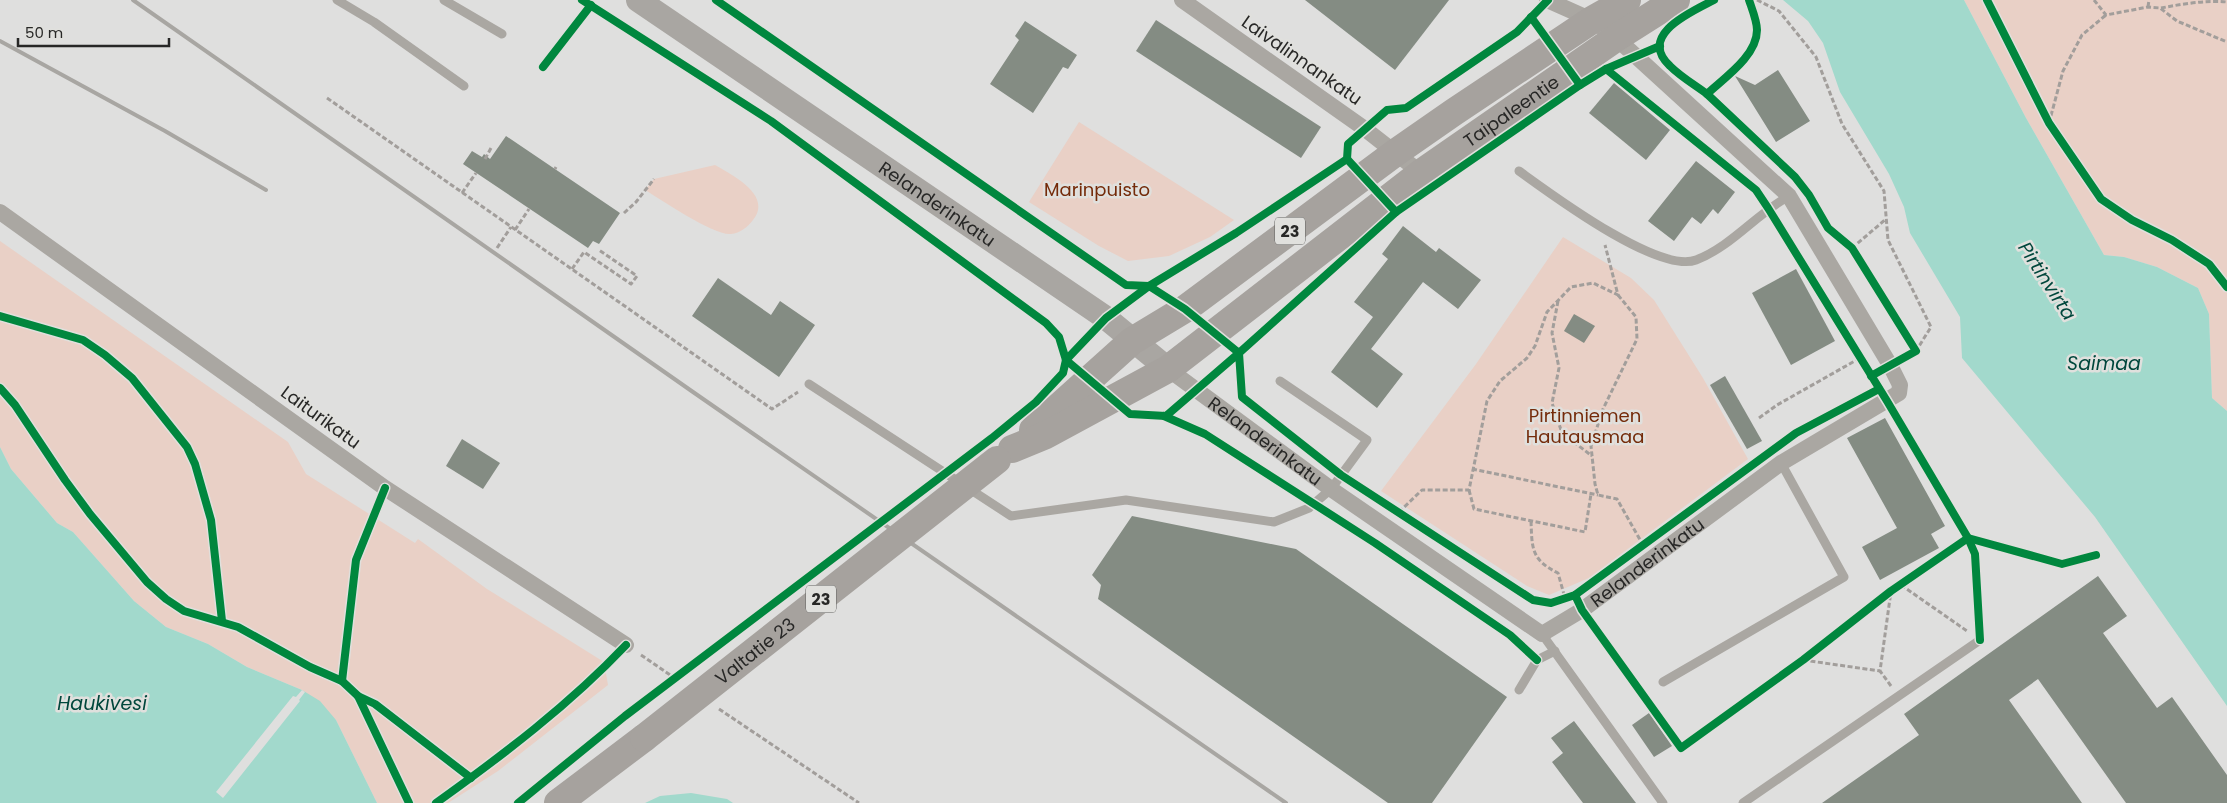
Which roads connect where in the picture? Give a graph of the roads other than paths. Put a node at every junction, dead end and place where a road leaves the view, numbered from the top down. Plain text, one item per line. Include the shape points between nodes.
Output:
1 (338, 0) edge
2 (444, 0) edge
3 (638, 0) edge
4 (1182, 0) edge
5 (1547, 0) edge
6 (1627, 0) edge
7 (1676, 0) edge
8 (1592, 20) junction
9 (502, 34) dead end
10 (1616, 38) junction
11 (464, 86) dead end
12 (1395, 153) junction
13 (1519, 172) dead end
14 (1421, 173) junction
15 (1789, 196) junction
16 (0, 212) edge
17 (1132, 341) junction
18 (1168, 369) junction
19 (1280, 381) dead end
20 (809, 384) road end
21 (1004, 455) junction
22 (1781, 463) junction
23 (1331, 489) junction
24 (1542, 634) junction
25 (1980, 640) road end
26 (626, 645) road end
27 (1555, 650) junction
28 (1664, 682) dead end
29 (1519, 690) dead end
30 (558, 803) edge
31 (1663, 803) edge
32 (1743, 803) edge

1 - 11 lane
2 - 9 lane
3 - 17 main road, Relanderinkatu via 1106,318
4 - 12 street, Laivalinnankatu
5 - 8 street
6 - 8 highway, Taipaleentie / 23
7 - 10 highway, Taipaleentie / 23
8 - 10 street
8 - 12 highway, Taipaleentie / 23
10 - 14 highway, Taipaleentie / 23
10 - 15 street
12 - 14 street, Laivalinnankatu
12 - 17 highway, 23 via 1185,309
13 - 15 lane via 1601,228 1674,261 1694,261 1723,247 1768,208
14 - 18 highway, 23
15 - 22 street, Relanderinkatu via 1900,385 1899,393
16 - 26 street, Laiturikatu via 385,488
17 - 18 main road, Relanderinkatu
17 - 21 highway, Valtatie 23 / 23
18 - 21 highway, Valtatie 23 / 23
18 - 23 street, Relanderinkatu
19 - 23 lane via 1367,440
20 - 23 lane via 1011,516 1126,500 1274,522 1309,508
21 - 30 highway, Valtatie 23 / 23, bridge
22 - 24 street, Relanderinkatu via 1582,610
22 - 28 lane via 1844,577
23 - 24 street, Relanderinkatu
24 - 27 lane
25 - 32 lane
27 - 29 lane via 1537,660
27 - 31 lane

